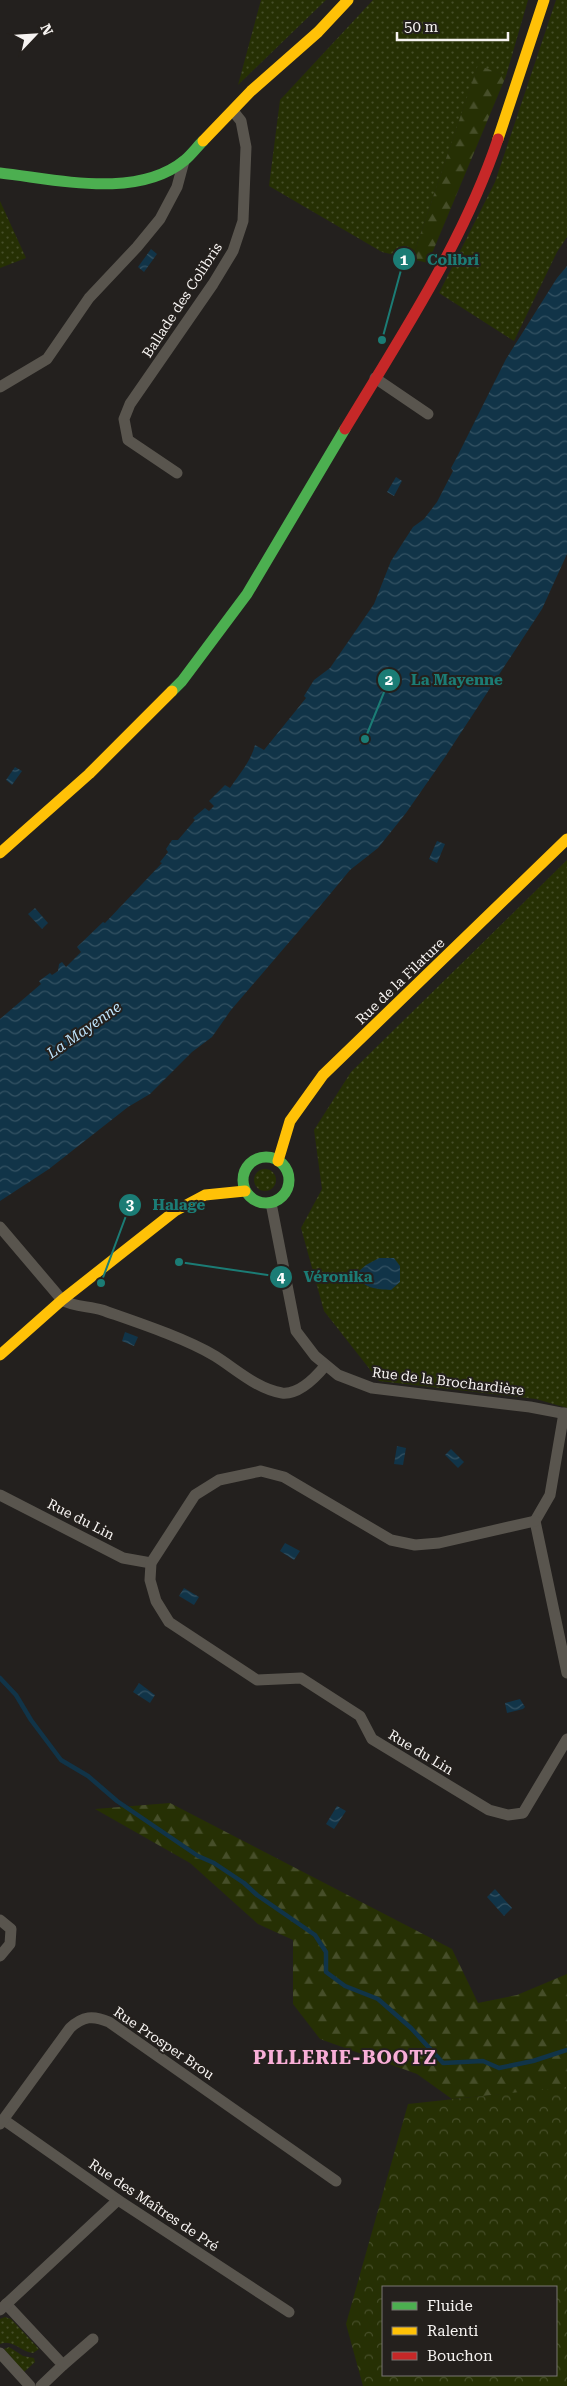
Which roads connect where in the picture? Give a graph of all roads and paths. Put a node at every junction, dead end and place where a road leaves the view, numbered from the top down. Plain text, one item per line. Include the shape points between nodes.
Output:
1 (348, 0) edge
2 (544, 0) edge
3 (233, 111) junction
4 (184, 161) junction
5 (0, 174) edge
6 (374, 378) junction
7 (0, 386) edge
8 (428, 414) dead end
9 (177, 473) dead end
10 (567, 840) edge
11 (0, 853) edge
12 (278, 1161) junction
13 (245, 1190) junction
14 (271, 1203) junction
15 (0, 1227) edge
16 (62, 1300) junction
17 (0, 1354) edge
18 (325, 1366) junction
19 (566, 1414) edge
20 (0, 1495) edge
21 (535, 1521) junction
22 (151, 1563) junction
23 (567, 1673) edge
24 (567, 1740) edge
25 (0, 1920) edge
26 (0, 1956) edge
27 (2, 2122) edge
28 (336, 2181) dead end
29 (118, 2200) junction
30 (3, 2307) edge
31 (289, 2312) dead end
32 (93, 2339) dead end
33 (0, 2354) edge
34 (63, 2365) junction
35 (30, 2386) edge
36 (41, 2386) edge

1 - 3 street
2 - 6 street via 488,169 439,272
3 - 4 street
3 - 9 street, Ballade des Colibris via 241,121 246,147 242,221 233,251 130,404 124,419 128,440
4 - 5 street via 163,173 110,185
4 - 7 street via 178,187 160,219 89,298 48,359
6 - 8 street
6 - 11 street via 246,594 182,682 89,774
10 - 12 street, Rue de la Filature via 323,1075 290,1121
12 - 13 street via 265,1157 252,1161 244,1172
12 - 14 street via 287,1172 287,1188 278,1200
13 - 14 street via 256,1201
13 - 16 street via 205,1195 175,1211
14 - 18 street, Rue de la Brochardière via 296,1331
15 - 16 street
16 - 17 street
16 - 18 street via 101,1310 181,1341 214,1355 264,1387 282,1393 293,1392
18 - 19 street, Rue de la Brochardière via 352,1382 372,1388
19 - 21 street via 550,1496
20 - 22 street, Rue du Lin via 123,1558
21 - 22 street via 415,1546 391,1540 284,1477 261,1471 219,1480 195,1494
21 - 23 street
22 - 24 street, Rue du Lin via 150,1580 156,1602 168,1622 258,1680 301,1678 360,1716 372,1740 489,1810 508,1816 523,1813
25 - 26 street via 12,1929 10,1944
27 - 28 street, Rue Prosper Brou via 70,2028 78,2021 97,2016
27 - 29 street, Rue des Maîtres de Pré
29 - 30 street
29 - 31 street, Rue des Maîtres de Pré
30 - 34 street
32 - 34 street
33 - 35 street
34 - 36 street

